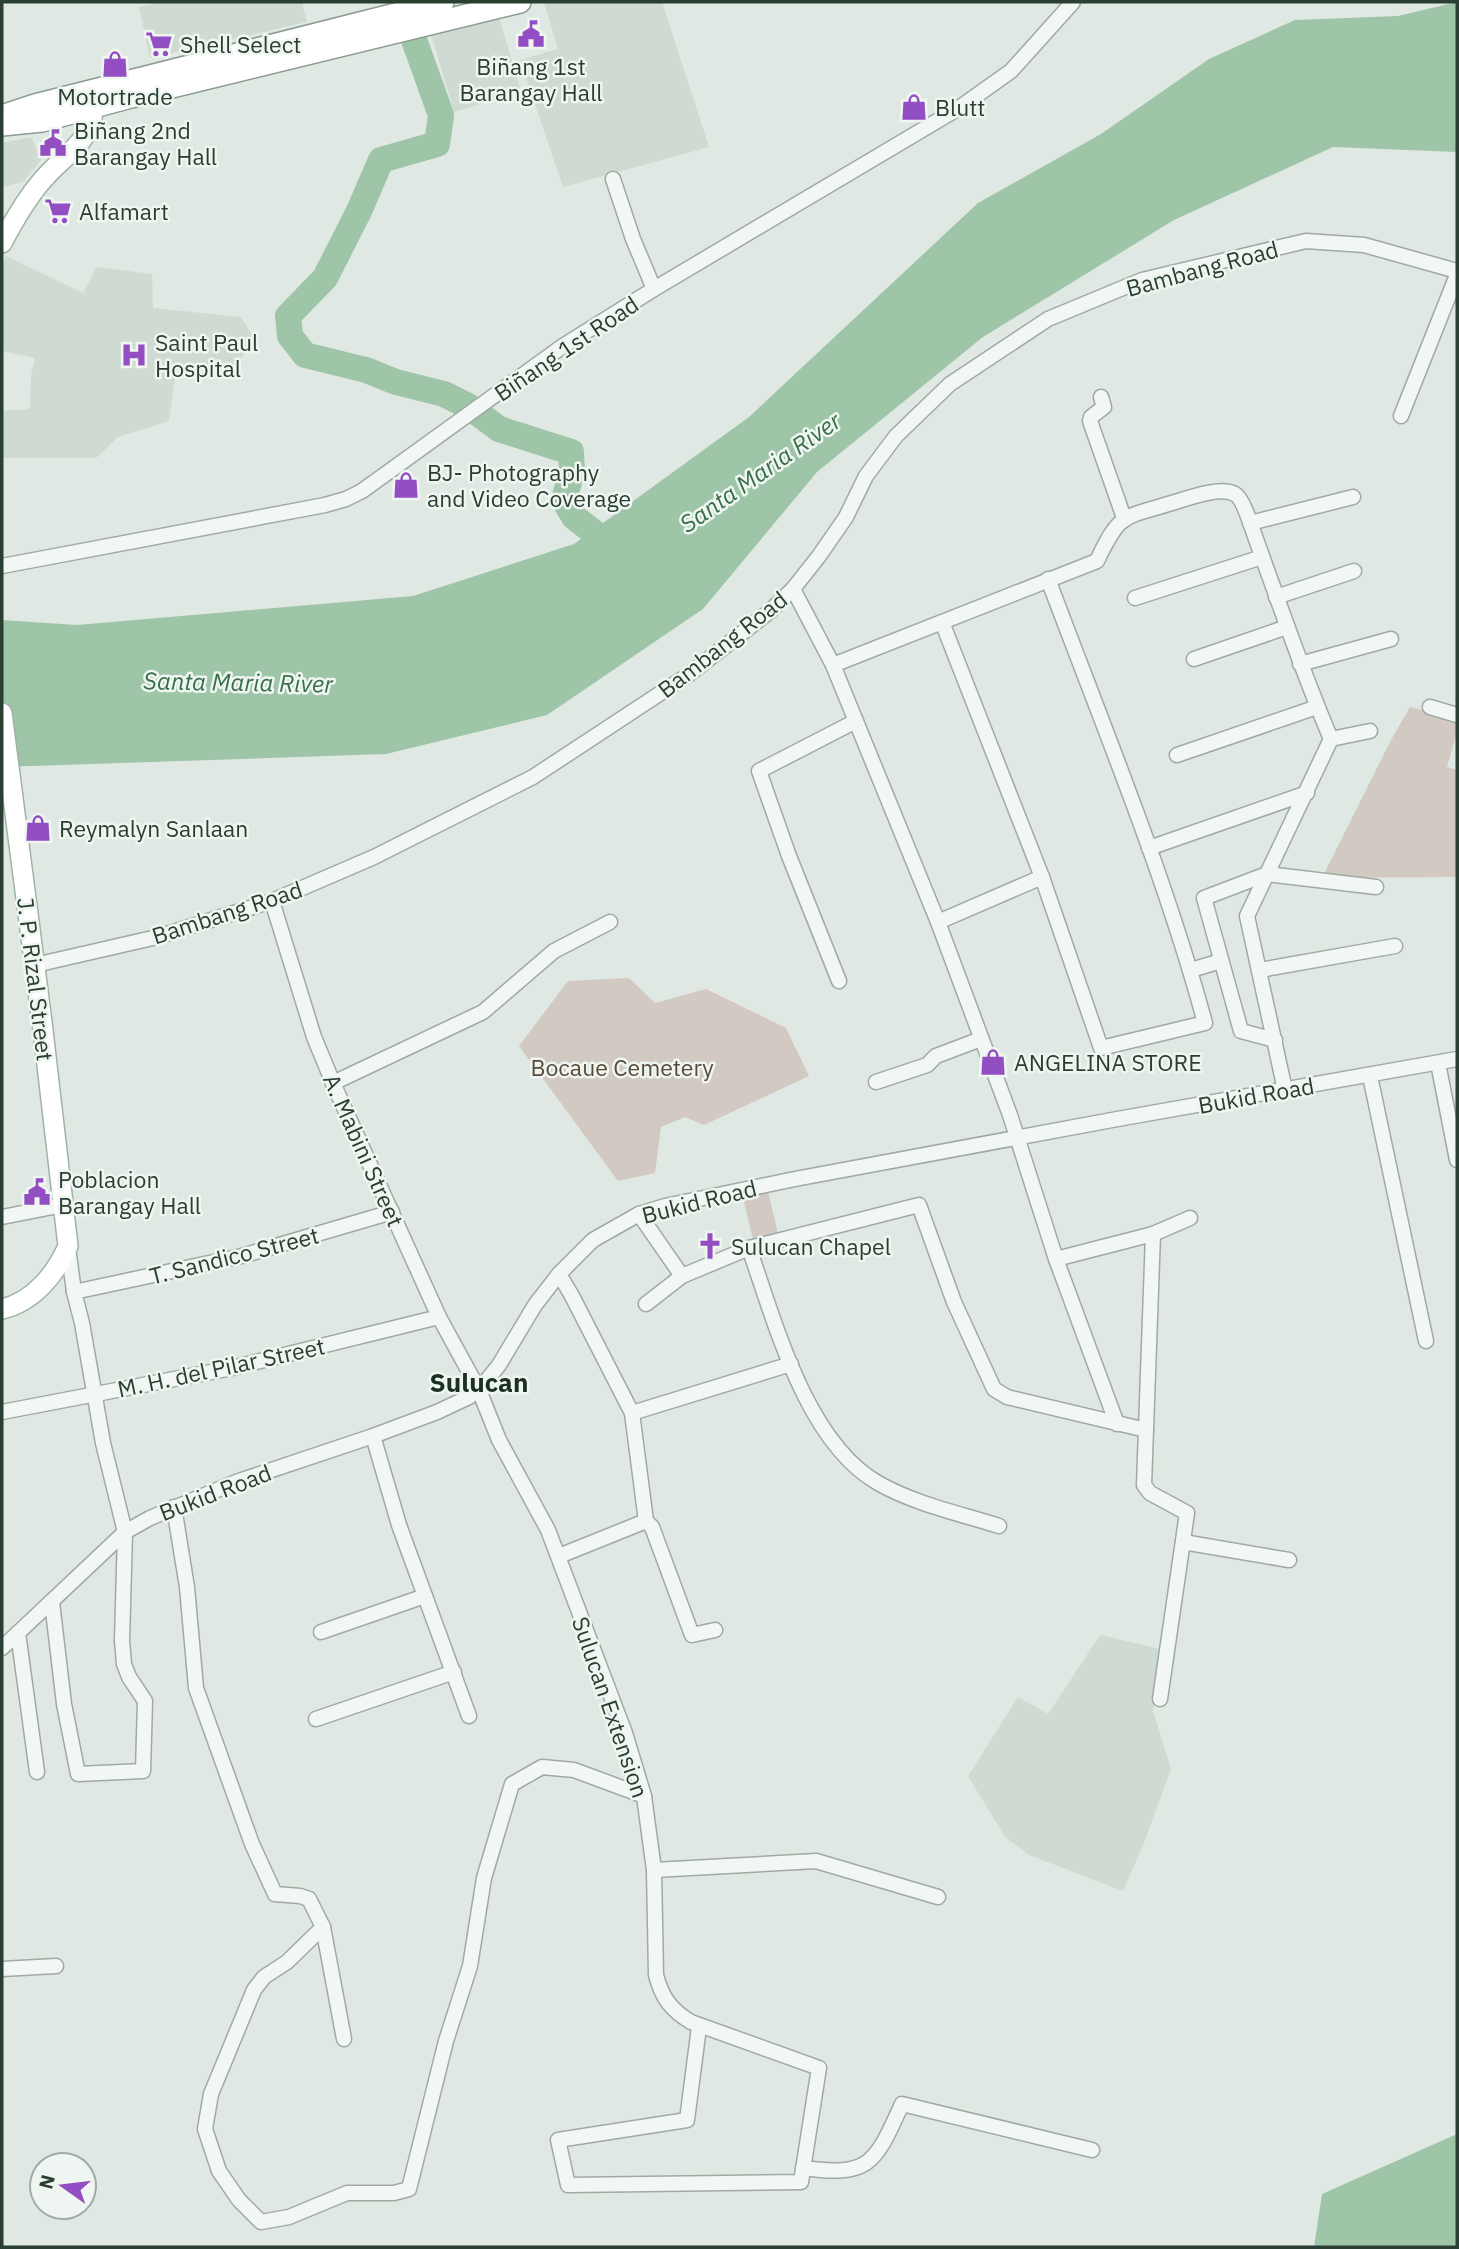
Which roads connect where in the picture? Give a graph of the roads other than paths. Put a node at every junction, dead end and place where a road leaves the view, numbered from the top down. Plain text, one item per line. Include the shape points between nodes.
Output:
1 (443, 2) edge
2 (520, 2) edge
3 (1073, 2) edge
4 (93, 99) junction
5 (2, 108) edge
6 (38, 113) junction
7 (2, 116) edge
8 (2, 125) edge
9 (2, 135) edge
10 (613, 179) dead end
11 (2, 243) edge
12 (1457, 273) edge
13 (654, 289) junction
14 (1101, 397) dead end
15 (1401, 416) dead end
16 (1353, 497) dead end
17 (1124, 517) junction
18 (1250, 523) junction
19 (1262, 557) junction
20 (2, 566) edge
21 (1354, 571) dead end
22 (1048, 579) junction
23 (793, 589) junction
24 (1276, 597) junction
25 (1135, 598) dead end
26 (942, 622) junction
27 (1287, 627) junction
28 (1391, 639) dead end
29 (1194, 659) dead end
30 (1300, 664) junction
31 (833, 665) junction
32 (1317, 707) junction
33 (1430, 707) dead end
34 (2, 713) edge
35 (1457, 715) edge
36 (856, 721) junction
37 (1370, 731) dead end
38 (1331, 739) junction
39 (1177, 755) dead end
40 (1307, 793) junction
41 (1149, 848) junction
42 (1267, 874) junction
43 (1042, 877) junction
44 (1376, 887) dead end
45 (272, 901) junction
46 (610, 922) dead end
47 (938, 922) junction
48 (1395, 946) dead end
49 (1222, 961) junction
50 (35, 965) junction
51 (1191, 970) junction
52 (1260, 970) junction
53 (839, 981) dead end
54 (981, 1039) junction
55 (1275, 1040) junction
56 (1457, 1059) edge
57 (1438, 1063) junction
58 (1370, 1076) junction
59 (1283, 1078) junction
60 (876, 1082) dead end
61 (333, 1083) junction
62 (1017, 1136) junction
63 (1457, 1160) edge
64 (63, 1205) junction
65 (392, 1212) junction
66 (639, 1214) junction
67 (2, 1217) edge
68 (1190, 1218) dead end
69 (1153, 1234) junction
70 (68, 1246) junction
71 (749, 1248) junction
72 (1056, 1259) junction
73 (559, 1274) junction
74 (682, 1276) junction
75 (74, 1292) junction
76 (646, 1304) dead end
77 (2, 1309) edge
78 (439, 1317) junction
79 (1426, 1341) dead end
80 (790, 1364) junction
81 (479, 1390) junction
82 (94, 1394) junction
83 (2, 1412) edge
84 (632, 1413) junction
85 (1117, 1424) junction
86 (1146, 1430) junction
87 (373, 1436) junction
88 (174, 1507) junction
89 (646, 1521) junction
90 (999, 1525) dead end
91 (125, 1532) junction
92 (1183, 1542) junction
93 (559, 1556) junction
94 (1289, 1560) dead end
95 (425, 1596) junction
96 (52, 1602) junction
97 (715, 1630) dead end
98 (320, 1632) dead end
99 (18, 1633) junction
100 (2, 1648) edge
101 (454, 1672) junction
102 (1160, 1699) dead end
103 (469, 1716) dead end
104 (316, 1719) dead end
105 (37, 1772) dead end
106 (644, 1796) junction
107 (654, 1870) junction
108 (937, 1897) dead end
109 (323, 1927) junction
110 (56, 1966) dead end
111 (2, 1969) edge
112 (699, 2026) junction
113 (344, 2039) dead end
114 (1092, 2150) dead end
115 (803, 2168) junction

1 - 4 highway
2 - 4 highway via 145,93
3 - 13 street, Biñang 1st Road via 1011,71 959,108
4 - 6 highway
4 - 11 main road via 92,124 84,137 40,182
5 - 6 main road
6 - 7 highway
6 - 8 highway
6 - 9 main road
10 - 13 street
12 - 15 street
12 - 23 street, Bambang Road via 1364,245 1306,241 1142,280 1048,319 950,384 896,436 866,476 846,517
13 - 20 street, Biñang 1st Road via 563,346 346,499
14 - 17 street via 1104,407 1090,421
16 - 18 street
17 - 18 street via 1203,494 1227,492 1241,499
17 - 22 street via 1111,530 1097,561
18 - 19 street
19 - 24 street
19 - 25 street
21 - 24 street
22 - 26 street
22 - 41 street
23 - 31 street
23 - 45 street, Bambang Road via 688,675 533,777 374,857
24 - 27 street
26 - 31 street
26 - 43 street
27 - 29 street
27 - 30 street
28 - 30 street
30 - 32 street
31 - 36 street
32 - 38 street
32 - 39 street
33 - 35 street
34 - 50 main road, J. P. Rizal Street
36 - 47 street
36 - 53 street via 759,771
37 - 38 street
38 - 40 street
40 - 41 street
40 - 42 street
41 - 51 street
42 - 44 street
42 - 49 street via 1204,898
42 - 52 street via 1247,915
43 - 47 street
43 - 51 street via 1101,1048 1205,1023
45 - 50 street, Bambang Road via 157,937
45 - 61 street, A. Mabini Street
46 - 61 street via 554,951 483,1012
47 - 54 street
48 - 52 street
49 - 51 street
49 - 55 street via 1241,1031
50 - 64 main road, J. P. Rizal Street
52 - 55 street
54 - 60 street
54 - 62 street
55 - 59 street
56 - 57 street, Bukid Road
57 - 58 street, Bukid Road
57 - 63 street
58 - 59 street, Bukid Road
58 - 79 street
59 - 62 street, Bukid Road
61 - 65 street, A. Mabini Street
62 - 66 street, Bukid Road
62 - 72 street
64 - 67 street
64 - 70 main road, J. P. Rizal Street
65 - 75 street, T. Sandico Street via 242,1256
65 - 78 street, A. Mabini Street
66 - 73 street, Bukid Road via 593,1240
66 - 74 street
68 - 69 street
69 - 72 street
69 - 86 street
70 - 75 street
70 - 77 main road via 48,1280
71 - 74 street
71 - 80 street
71 - 85 street via 919,1205 954,1302 994,1389 1007,1397
72 - 85 street
73 - 81 street, Bukid Road
73 - 84 street
74 - 76 street
75 - 82 street
78 - 81 street, A. Mabini Street
78 - 82 street, M. H. del Pilar Street via 243,1366
80 - 84 street
80 - 90 street via 823,1429 846,1457 876,1482 912,1499
81 - 87 street, Bukid Road
81 - 93 street, Sulucan Extension via 499,1440
82 - 83 street, M. H. del Pilar Street
82 - 91 street
84 - 89 street
85 - 86 street
86 - 92 street via 1144,1485 1187,1513
87 - 88 street, Bukid Road
87 - 95 street
88 - 91 street, Bukid Road
88 - 109 street via 197,1688 222,1764 275,1894 309,1899
89 - 93 street
89 - 97 street via 692,1635
91 - 96 street, Bukid Road
91 - 96 street via 122,1641 124,1664 145,1701 143,1771 78,1774
92 - 94 street
92 - 102 street
93 - 106 street, Sulucan Extension
95 - 98 street
95 - 101 street
96 - 99 street, Bukid Road
99 - 100 street, Bukid Road
99 - 105 street
101 - 103 street
101 - 104 street
106 - 107 street, Sulucan Extension
106 - 109 street via 574,1770 542,1768 512,1784 484,1878 470,1966 409,2189 347,2193 289,2217 261,2222 219,2171 205,2129 211,2094 254,1990
107 - 108 street via 816,1861
107 - 112 street, Sulucan Extension via 658,1982 675,2013
109 - 113 street
110 - 111 street
112 - 115 street, Sulucan Extension via 819,2068
112 - 115 street via 687,2120 558,2140 568,2185 801,2182
114 - 115 street via 902,2104 884,2144 862,2168 835,2173

